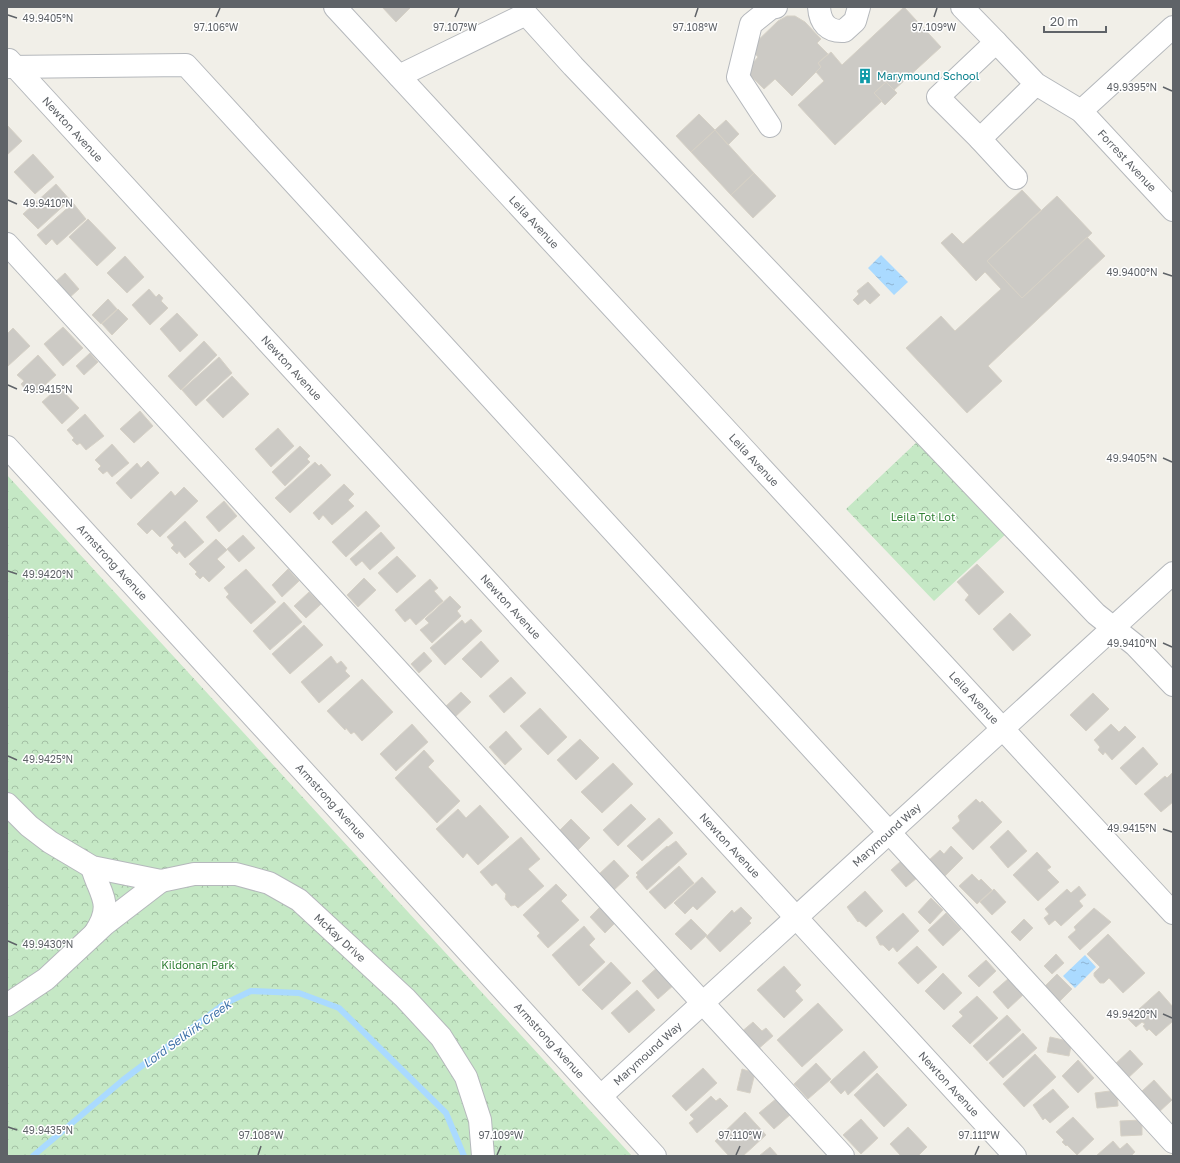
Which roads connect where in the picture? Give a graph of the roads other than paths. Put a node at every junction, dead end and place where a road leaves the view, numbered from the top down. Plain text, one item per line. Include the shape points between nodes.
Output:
1 (335, 7) edge
2 (776, 7) edge
3 (819, 7) edge
4 (859, 7) edge
5 (962, 7) edge
6 (1173, 28) edge
7 (996, 42) junction
8 (10, 64) edge
9 (399, 76) junction
10 (1036, 84) junction
11 (1081, 111) junction
12 (770, 126) dead end
13 (980, 139) junction
14 (1016, 178) dead end
15 (1173, 210) edge
16 (7, 244) edge
17 (7, 447) edge
18 (1173, 573) edge
19 (1115, 628) junction
20 (1173, 685) edge
21 (1002, 730) junction
22 (7, 804) edge
23 (889, 833) junction
24 (92, 867) junction
25 (161, 881) junction
26 (1173, 913) edge
27 (797, 918) junction
28 (95, 933) junction
29 (702, 1002) junction
30 (7, 1005) edge
31 (601, 1096) junction
32 (1173, 1142) edge
33 (483, 1156) edge
34 (655, 1156) edge
35 (843, 1156) edge
36 (1014, 1156) edge

1 - 9 street, Leila Avenue
2 - 12 street via 770,8 751,24 738,77
3 - 4 street via 824,24 834,32 844,31 855,21
5 - 7 street, Forrest Avenue
6 - 11 street
7 - 10 street, Forrest Avenue
7 - 13 street via 938,97
8 - 23 street via 186,65
8 - 27 street, Newton Avenue
9 - 19 street via 526,14 1096,614
9 - 21 street, Leila Avenue
10 - 11 street, Forrest Avenue
10 - 13 street
11 - 15 street, Forrest Avenue
13 - 14 street
16 - 29 street
17 - 31 street, Armstrong Avenue
18 - 19 street, Marymound Way
19 - 20 street via 1135,644
19 - 21 street, Marymound Way
21 - 23 street, Marymound Way
21 - 26 street, Leila Avenue
22 - 24 street, McKay Drive via 50,842
23 - 27 street, Marymound Way
23 - 32 street
24 - 25 street, McKay Drive
24 - 28 street via 105,899 103,920
25 - 28 street
25 - 33 street, McKay Drive via 194,874 236,874 269,883 299,900 405,998 441,1037 466,1077 480,1120
27 - 29 street, Marymound Way
27 - 36 street, Newton Avenue
28 - 30 street via 46,979
29 - 31 street, Marymound Way
29 - 35 street
31 - 34 street, Armstrong Avenue

